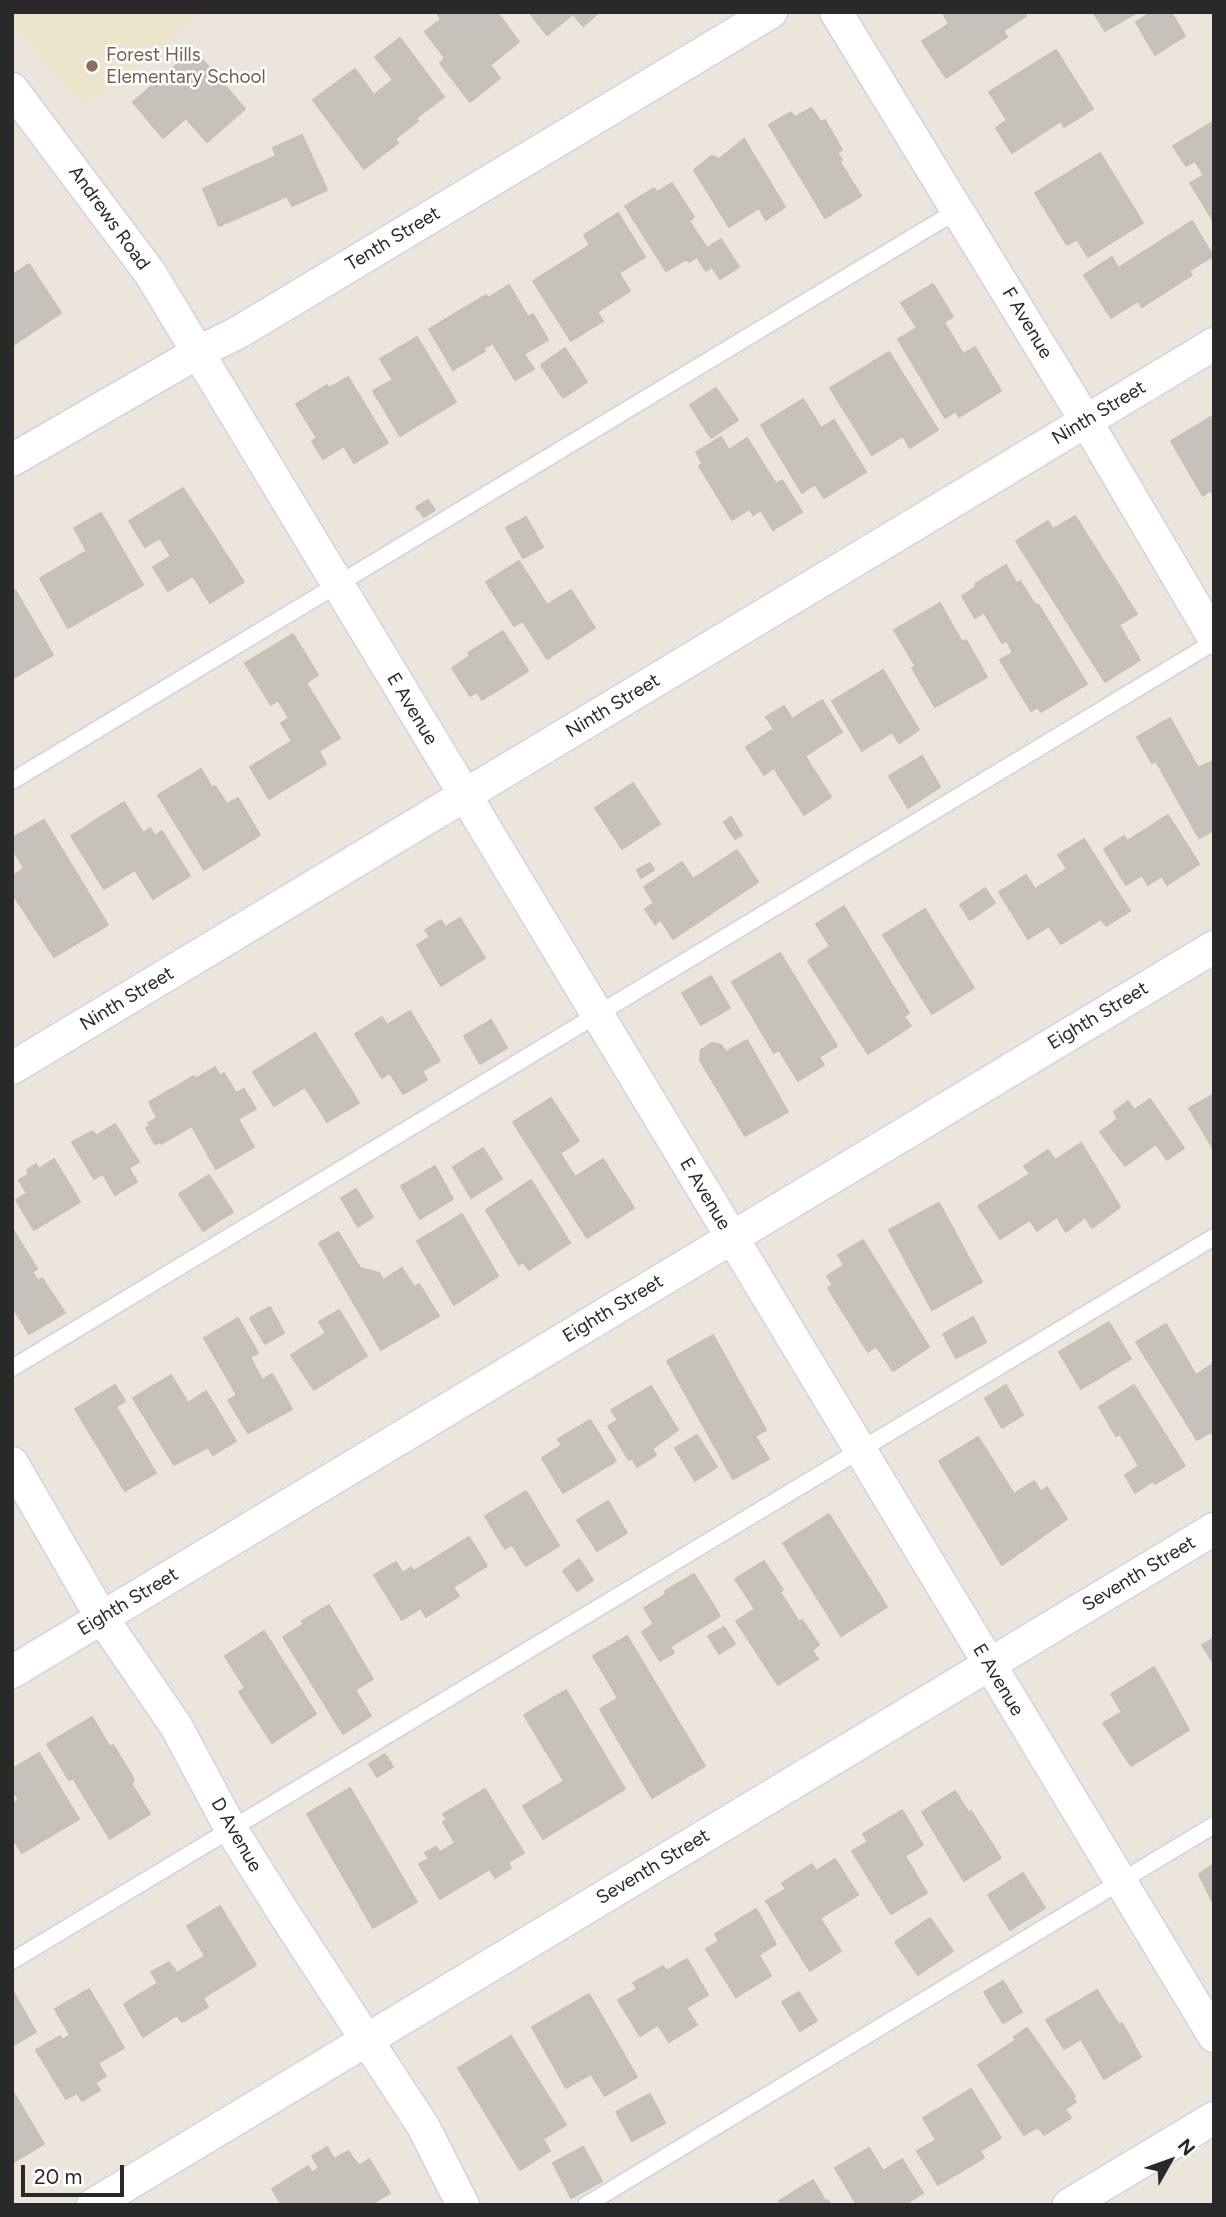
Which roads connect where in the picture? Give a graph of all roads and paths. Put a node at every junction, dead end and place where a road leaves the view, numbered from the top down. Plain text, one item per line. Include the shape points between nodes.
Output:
1 (771, 12) edge
2 (836, 12) edge
3 (12, 89) edge
4 (958, 210) junction
5 (1214, 344) edge
6 (197, 353) junction
7 (1086, 421) junction
8 (12, 460) edge
9 (337, 585) junction
10 (1214, 640) edge
11 (12, 781) edge
12 (464, 796) junction
13 (1214, 947) edge
14 (597, 1014) junction
15 (12, 1068) edge
16 (1214, 1237) edge
17 (732, 1238) junction
18 (12, 1368) edge
19 (860, 1451) junction
20 (12, 1463) edge
21 (1214, 1528) edge
22 (102, 1618) junction
23 (989, 1664) junction
24 (12, 1672) edge
25 (1214, 1825) edge
26 (231, 1829) junction
27 (1120, 1881) junction
28 (12, 1961) edge
29 (1214, 2036) edge
30 (367, 2040) junction
31 (1214, 2118) edge
32 (93, 2205) edge
33 (463, 2205) edge
34 (586, 2205) edge
35 (1069, 2205) edge

1 - 6 street, Tenth Street
2 - 4 street, F Avenue
3 - 6 street, Andrews Road via 150,273
4 - 7 street, F Avenue
4 - 9 lane
5 - 7 street, Ninth Street
6 - 8 street, Tenth Street
6 - 9 street, E Avenue
7 - 10 street, F Avenue
7 - 12 street, Ninth Street
9 - 11 lane
9 - 12 street, E Avenue
10 - 14 lane
12 - 14 street, E Avenue
12 - 15 street, Ninth Street
13 - 17 street, Eighth Street
14 - 17 street, E Avenue
14 - 18 lane
16 - 19 lane
17 - 19 street, E Avenue
17 - 22 street, Eighth Street
19 - 23 street, E Avenue
19 - 26 lane
20 - 22 street, D Avenue
21 - 23 street, Seventh Street
22 - 24 street, Eighth Street
22 - 26 street, D Avenue via 176,1726
23 - 27 street, E Avenue
23 - 30 street, Seventh Street
25 - 27 lane
26 - 28 lane
26 - 30 street, D Avenue
27 - 29 street, E Avenue
27 - 34 lane
30 - 32 street, Seventh Street
30 - 33 street, D Avenue via 423,2126
31 - 35 street

